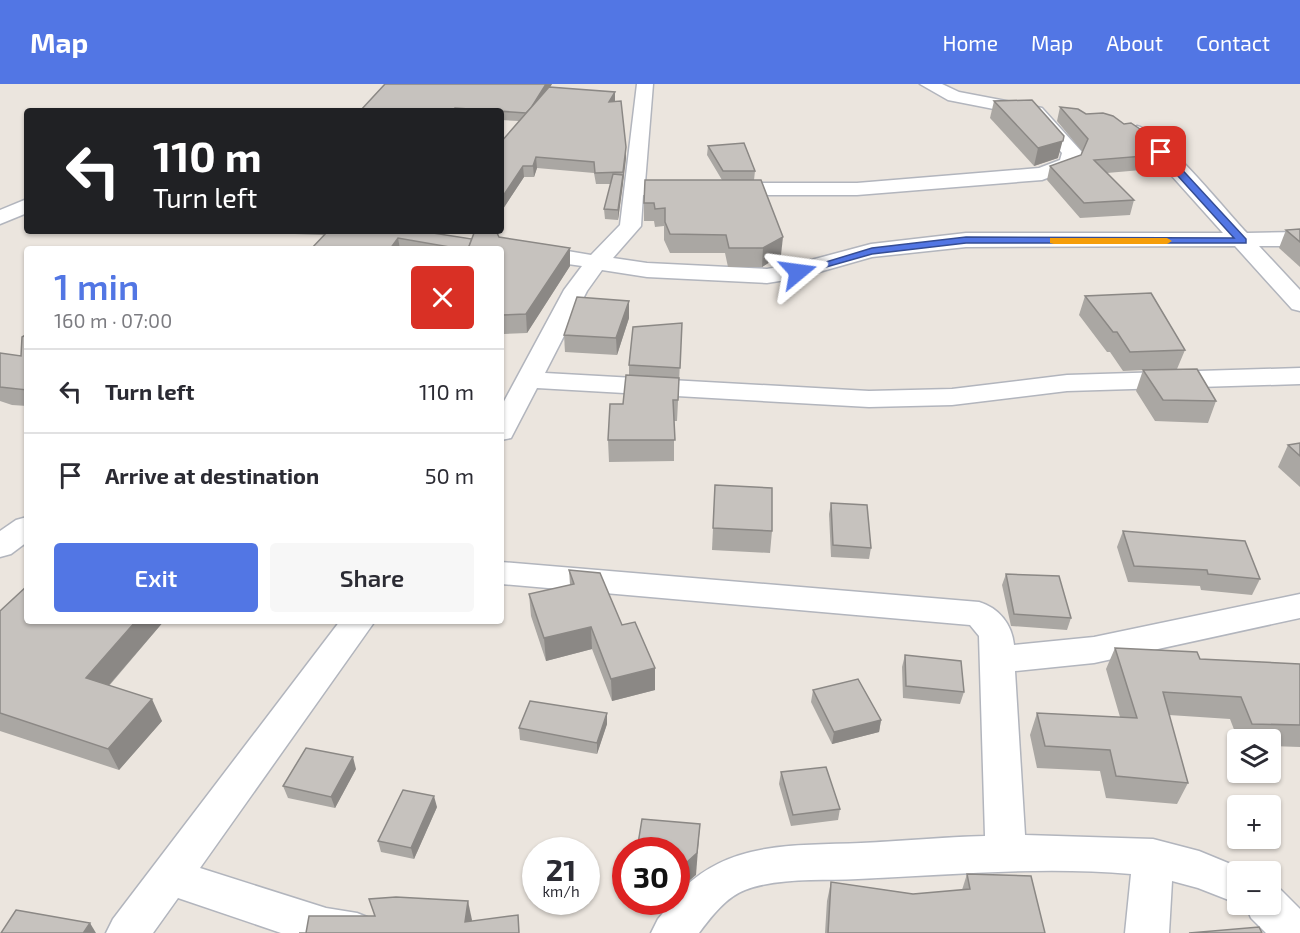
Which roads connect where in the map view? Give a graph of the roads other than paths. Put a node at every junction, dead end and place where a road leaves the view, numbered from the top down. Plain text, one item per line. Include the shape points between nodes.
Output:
1 (645, 84) edge
2 (928, 84) edge
3 (1036, 112) junction
4 (1066, 116) edge
5 (1116, 123) edge
6 (633, 189) junction
7 (24, 206) edge
8 (0, 218) edge
9 (1300, 239) edge
10 (1243, 241) junction
11 (511, 248) edge
12 (596, 263) junction
13 (1300, 304) edge
14 (1300, 376) edge
15 (527, 380) junction
16 (504, 426) edge
17 (24, 529) edge
18 (0, 546) edge
19 (504, 573) edge
20 (1300, 606) edge
21 (356, 624) edge
22 (997, 660) junction
23 (1006, 851) junction
24 (1153, 857) junction
25 (170, 877) junction
26 (1227, 880) edge
27 (1277, 915) edge
28 (128, 933) edge
29 (357, 933) edge
30 (673, 933) edge
31 (1147, 933) edge
32 (1296, 933) edge

1 - 6 street
2 - 3 street via 954,96
3 - 4 street
3 - 6 street via 1069,146 1072,158 1062,167 1042,174 857,189
5 - 10 street via 1132,129 1161,152
6 - 12 street via 630,226
7 - 8 street
9 - 10 street
10 - 12 street via 956,241 872,251 798,272 767,276 688,274
10 - 13 street
11 - 12 street
12 - 15 street via 576,290
14 - 15 street via 1067,383 952,397 869,399
15 - 16 street
17 - 18 street
19 - 22 street via 734,595 961,610 979,614 990,624 996,636
20 - 22 street via 1094,650
21 - 25 street
22 - 23 street
23 - 24 street
23 - 30 street via 738,873 704,896
24 - 26 street
24 - 31 street
25 - 28 street
25 - 29 street via 326,928
27 - 32 street

